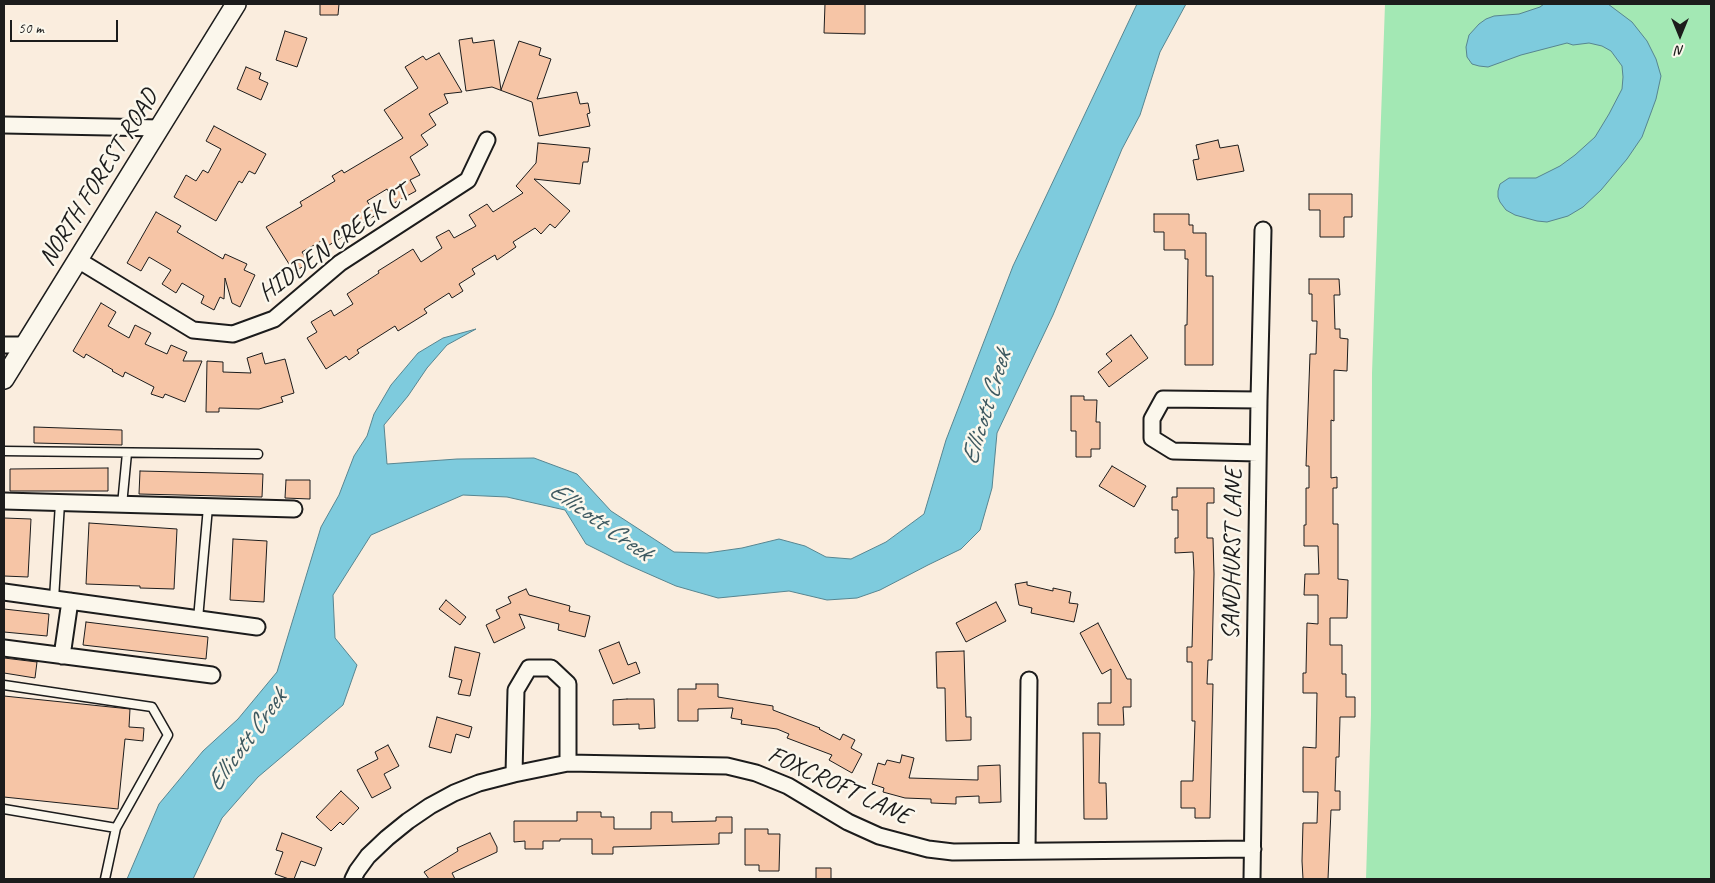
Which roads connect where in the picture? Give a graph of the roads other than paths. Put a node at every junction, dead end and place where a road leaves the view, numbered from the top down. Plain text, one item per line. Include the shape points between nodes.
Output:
1 (236, 4) edge
2 (4, 125) edge
3 (160, 128) junction
4 (487, 140) dead end
5 (1263, 230) dead end
6 (78, 260) junction
7 (4, 345) edge
8 (25, 345) junction
9 (4, 379) edge
10 (1259, 400) junction
11 (4, 451) edge
12 (127, 453) junction
13 (1258, 453) junction
14 (258, 454) dead end
15 (4, 502) edge
16 (60, 503) junction
17 (122, 504) junction
18 (208, 507) junction
19 (294, 509) dead end
20 (4, 592) edge
21 (54, 599) junction
22 (70, 601) junction
23 (198, 619) junction
24 (257, 627) dead end
25 (4, 648) edge
26 (62, 656) junction
27 (212, 675) dead end
28 (1029, 680) dead end
29 (4, 685) edge
30 (568, 763) junction
31 (514, 774) junction
32 (4, 809) edge
33 (116, 828) junction
34 (1253, 849) junction
35 (1027, 850) junction
36 (105, 879) edge
37 (353, 879) edge
38 (1252, 879) edge

1 - 3 street, NORTH FOREST ROAD
2 - 3 street
3 - 6 street, NORTH FOREST ROAD
4 - 6 street, HIDDEN CREEK CT via 468,180 340,263 274,319 233,334 193,330
5 - 10 street, SANDHURST LANE
6 - 8 street, NORTH FOREST ROAD
7 - 8 street
8 - 9 street, NORTH FOREST ROAD
10 - 13 street, SANDHURST LANE
10 - 13 street via 1162,400 1152,419 1152,438 1173,451
11 - 12 lane
12 - 14 lane
12 - 17 lane
13 - 34 street, SANDHURST LANE
15 - 16 street
16 - 17 street
16 - 21 lane
17 - 18 street
18 - 19 street
18 - 23 lane
20 - 21 street
21 - 22 street
22 - 23 street
22 - 26 street
23 - 24 street
25 - 26 street
26 - 27 street
28 - 35 street
29 - 33 lane via 152,707 168,735
30 - 31 street, FOXCROFT LANE
30 - 31 street via 568,684 551,668 529,668 516,690
30 - 35 street, FOXCROFT LANE via 727,766 756,772 788,786 848,822 911,846 953,852
31 - 37 street, FOXCROFT LANE via 479,783 430,806 368,856
32 - 33 lane
33 - 36 lane
34 - 35 street, FOXCROFT LANE
34 - 38 street, SANDHURST LANE

